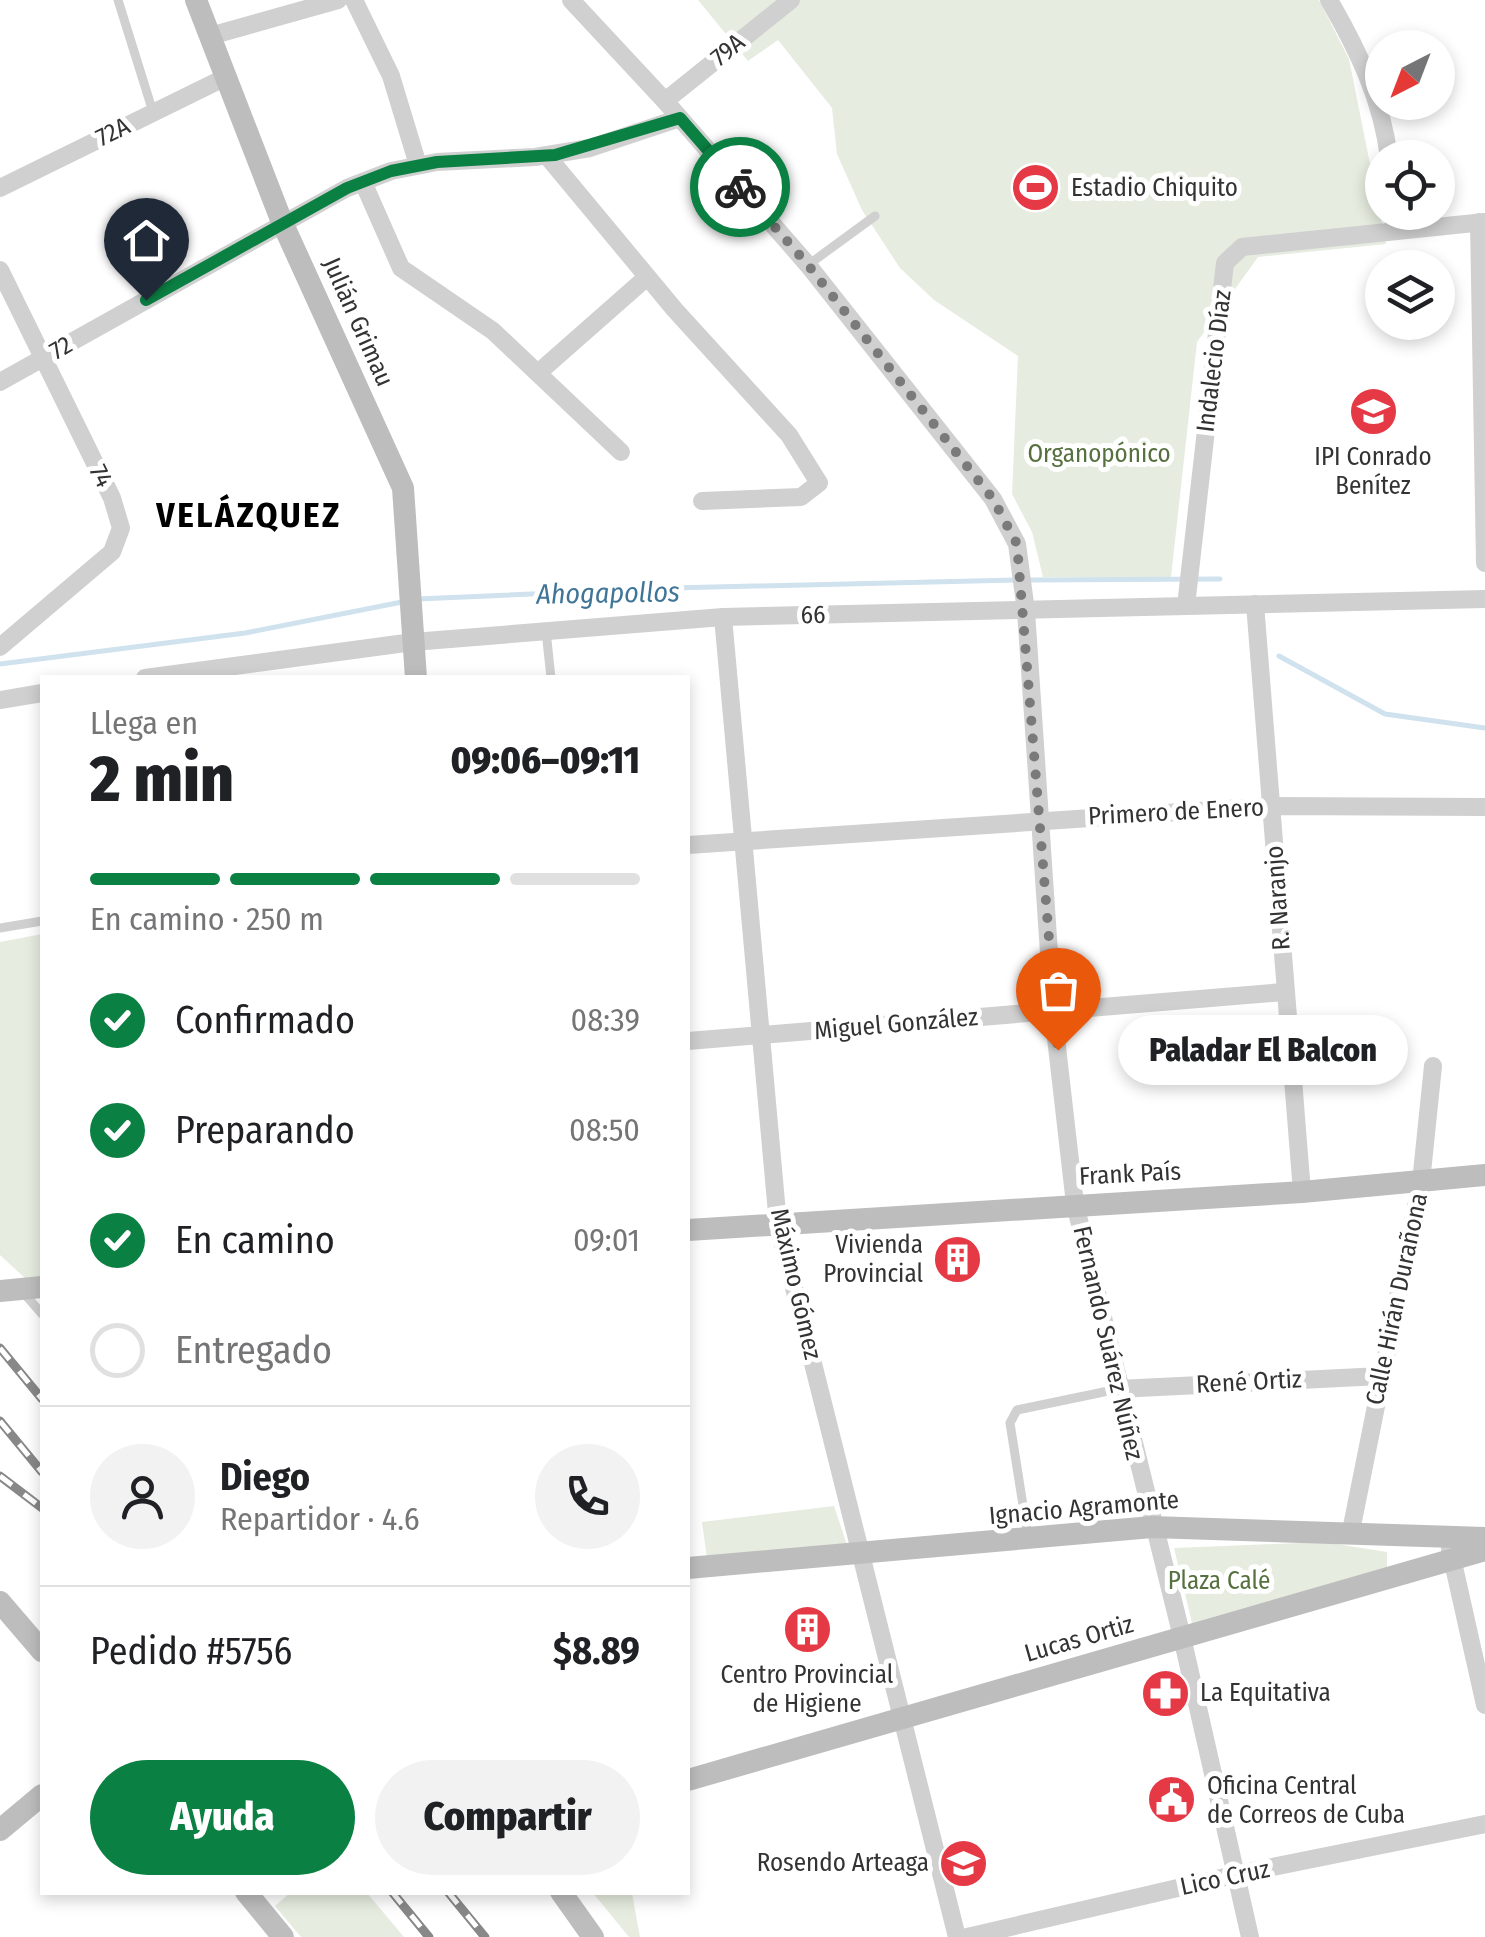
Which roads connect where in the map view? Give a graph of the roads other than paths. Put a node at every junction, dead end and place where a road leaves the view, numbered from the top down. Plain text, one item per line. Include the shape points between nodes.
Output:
1 (118, 0) edge
2 (196, 0) edge
3 (338, 0) edge
4 (354, 0) edge
5 (570, 0) edge
6 (791, 0) edge
7 (1329, 0) edge
8 (210, 36) junction
9 (226, 77) junction
10 (666, 100) junction
11 (153, 112) junction
12 (680, 118) junction
13 (1387, 140) edge
14 (546, 156) junction
15 (418, 165) junction
16 (363, 182) junction
17 (0, 188) edge
18 (875, 216) dead end
19 (282, 222) junction
20 (1455, 222) edge
21 (1482, 222) edge
22 (1365, 227) edge
23 (808, 265) junction
24 (0, 270) edge
25 (647, 277) junction
26 (44, 358) junction
27 (538, 373) junction
28 (0, 382) edge
29 (621, 452) dead end
30 (702, 501) dead end
31 (1485, 563) edge
32 (1485, 600) edge
33 (1255, 604) junction
34 (1186, 606) junction
35 (1026, 611) junction
36 (723, 617) junction
37 (546, 631) junction
38 (413, 642) junction
39 (0, 647) edge
40 (167, 675) edge
41 (416, 675) edge
42 (551, 675) edge
43 (40, 693) edge
44 (0, 700) edge
45 (1272, 806) junction
46 (1485, 807) edge
47 (1042, 820) junction
48 (742, 839) junction
49 (690, 845) edge
50 (40, 921) edge
51 (0, 928) edge
52 (1284, 992) junction
53 (1053, 1012) junction
54 (761, 1036) junction
55 (690, 1042) edge
56 (1433, 1066) dead end
57 (1485, 1176) edge
58 (1421, 1182) junction
59 (1302, 1192) junction
60 (1075, 1204) junction
61 (778, 1224) junction
62 (690, 1230) edge
63 (14, 1288) edge
64 (40, 1312) edge
65 (1380, 1376) junction
66 (1118, 1389) junction
67 (1152, 1527) junction
68 (1351, 1532) junction
69 (1485, 1538) edge
70 (1028, 1539) junction
71 (1450, 1548) junction
72 (1485, 1550) edge
73 (864, 1556) junction
74 (690, 1568) edge
75 (0, 1602) edge
76 (1182, 1637) junction
77 (40, 1650) edge
78 (1485, 1705) edge
79 (904, 1718) junction
80 (690, 1779) edge
81 (40, 1797) edge
82 (1485, 1824) edge
83 (0, 1830) edge
84 (1238, 1874) junction
85 (248, 1895) edge
86 (563, 1895) edge
87 (283, 1937) edge
88 (593, 1937) edge
89 (958, 1937) edge
90 (967, 1937) edge
91 (1250, 1937) edge

1 - 11 lane
2 - 8 main road, Julián Grimau
3 - 8 street
4 - 15 street via 391,76
5 - 10 street, Fernando Suárez Núñez
6 - 10 street, 79A
7 - 13 street via 1358,50
8 - 9 main road, Julián Grimau
9 - 11 street, 72A
9 - 19 main road, Julián Grimau
10 - 12 street, Fernando Suárez Núñez
11 - 17 street, 72A
12 - 14 street, 72
12 - 23 street, Fernando Suárez Núñez
14 - 15 street, 72
14 - 25 street
15 - 16 street, 72
16 - 19 street, 72
16 - 27 street via 402,268 494,331
18 - 23 lane
19 - 26 street, 72
19 - 38 main road, Julián Grimau via 402,488
20 - 21 street, Indalecio Díaz
21 - 31 street
22 - 34 street, Indalecio Díaz via 1242,247 1225,263
23 - 35 street, Fernando Suárez Núñez via 993,499 1017,544
24 - 26 street, 74
25 - 27 street
25 - 30 street via 789,436 819,483 801,497
26 - 28 street, 72
26 - 39 street, 74 via 121,528 112,552
27 - 29 street
32 - 33 street, 66
33 - 34 street, 66
33 - 45 street, R. Naranjo
34 - 35 street, 66
35 - 36 street, 66
35 - 47 street, Fernando Suárez Núñez
36 - 37 street, 66
36 - 48 street, Máximo Gómez
37 - 38 street, 66
37 - 42 lane
38 - 40 street, 66
38 - 41 main road, Julián Grimau
43 - 44 street
45 - 46 street, Primero de Enero
45 - 47 street, Primero de Enero
45 - 52 street, R. Naranjo
47 - 48 street, Primero de Enero
47 - 53 street, Fernando Suárez Núñez
48 - 49 street, Primero de Enero
48 - 54 street, Máximo Gómez
50 - 51 lane
52 - 53 street, Miguel González
52 - 59 street, R. Naranjo
53 - 54 street, Miguel González
53 - 60 street, Fernando Suárez Núñez
54 - 55 street, Miguel González
54 - 61 street, Máximo Gómez
56 - 58 street, Calle Hirán Durañona
57 - 58 main road, Frank País
58 - 59 main road, Frank País
58 - 65 street, Calle Hirán Durañona
59 - 60 main road, Frank País
60 - 61 main road, Frank País
60 - 66 street, Fernando Suárez Núñez
61 - 62 main road, Frank País
61 - 73 street, Máximo Gómez
63 - 64 lane
65 - 66 street, René Ortiz
65 - 68 street, Calle Hirán Durañona
66 - 67 street, Fernando Suárez Núñez
66 - 70 lane via 1017,1410 1010,1424
67 - 68 main road, Ignacio Agramonte
67 - 70 main road, Ignacio Agramonte
67 - 76 street, Fernando Suárez Núñez
68 - 71 main road, Ignacio Agramonte
69 - 71 main road, Ignacio Agramonte
70 - 73 main road, Ignacio Agramonte
71 - 72 main road, Lucas Ortiz
71 - 76 main road, Lucas Ortiz
71 - 78 street
73 - 74 main road, Ignacio Agramonte
73 - 79 street, Máximo Gómez
75 - 77 main road
76 - 79 main road, Lucas Ortiz
76 - 84 street, Fernando Suárez Núñez
79 - 80 main road, Lucas Ortiz
79 - 89 street, Máximo Gómez
81 - 83 main road
82 - 84 street, Lico Cruz
84 - 90 street, Lico Cruz
84 - 91 street, Fernando Suárez Núñez
85 - 87 main road
86 - 88 main road

